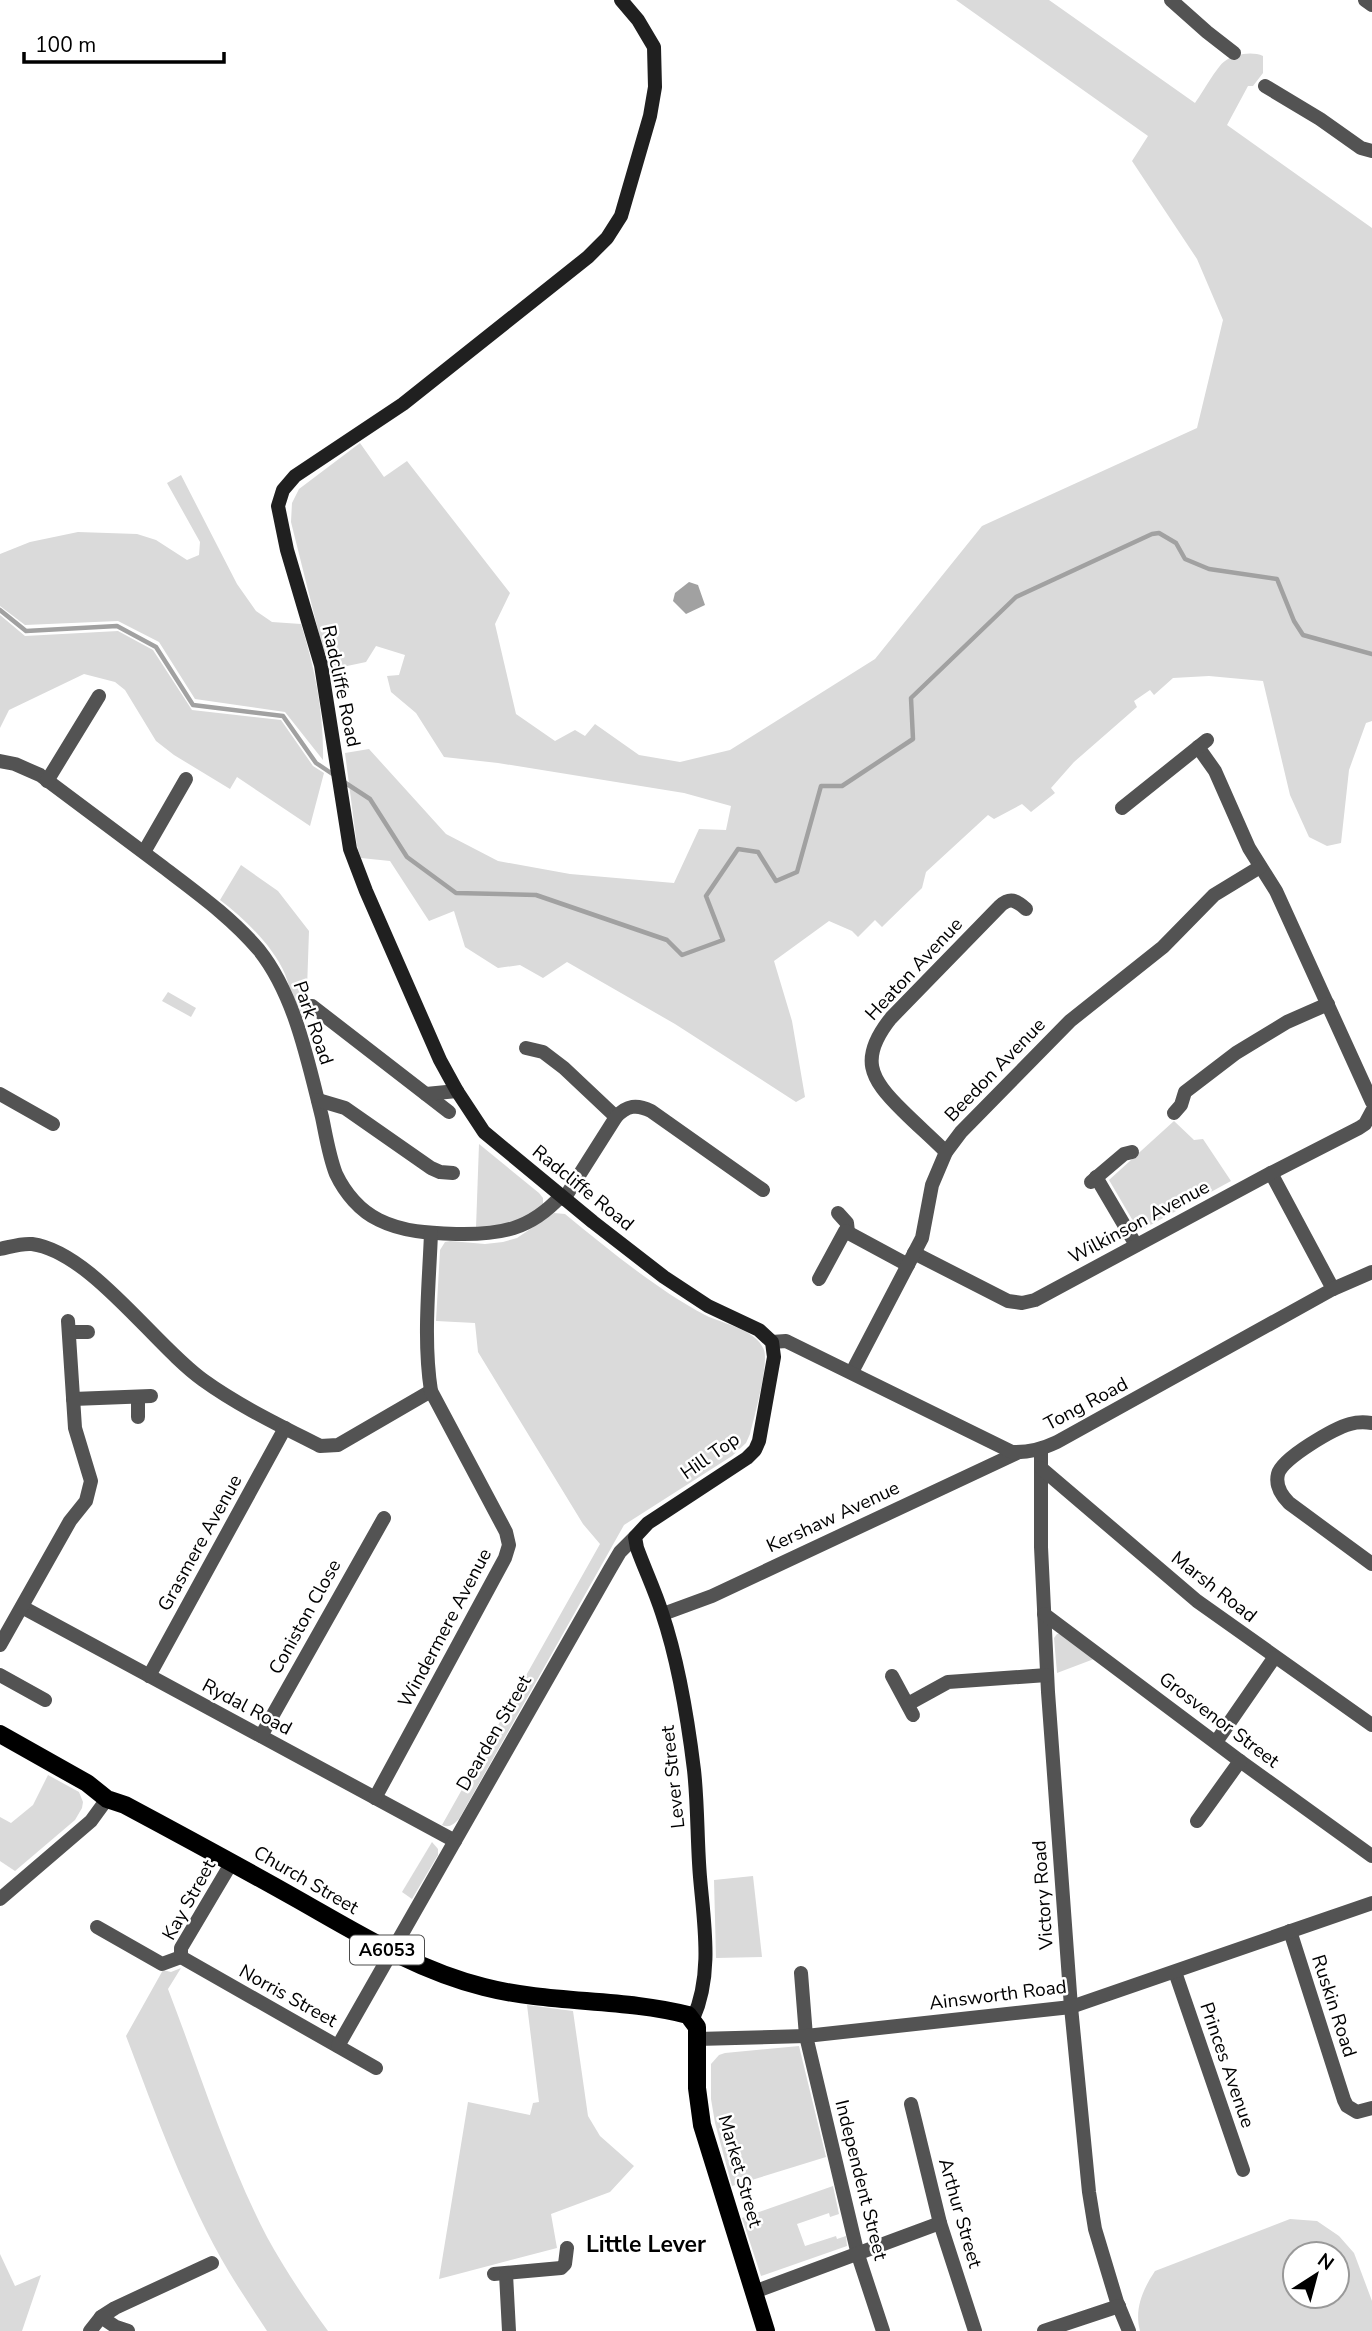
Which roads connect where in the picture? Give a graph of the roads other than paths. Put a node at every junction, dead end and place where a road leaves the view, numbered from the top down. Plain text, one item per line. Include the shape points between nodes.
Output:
1 (621, 0) edge
2 (1171, 0) edge
3 (1365, 0) edge
4 (1372, 5) edge
5 (1224, 51) dead end
6 (1275, 86) dead end
7 (1372, 151) edge
8 (99, 696) dead end
9 (0, 761) edge
10 (186, 779) dead end
11 (47, 781) junction
12 (1133, 819) dead end
13 (144, 852) junction
14 (1260, 867) junction
15 (1026, 909) dead end
16 (1328, 1004) junction
17 (312, 1006) dead end
18 (526, 1048) dead end
19 (457, 1091) junction
20 (0, 1094) edge
21 (426, 1094) junction
22 (317, 1100) junction
23 (1372, 1102) edge
24 (1372, 1111) edge
25 (449, 1112) dead end
26 (1174, 1114) dead end
27 (616, 1117) junction
28 (53, 1124) dead end
29 (946, 1152) junction
30 (1132, 1152) dead end
31 (453, 1173) dead end
32 (1271, 1173) junction
33 (763, 1191) dead end
34 (563, 1197) junction
35 (838, 1213) dead end
36 (848, 1232) junction
37 (431, 1233) junction
38 (1136, 1245) junction
39 (0, 1249) edge
40 (911, 1259) junction
41 (1372, 1272) edge
42 (819, 1279) dead end
43 (1333, 1289) junction
44 (88, 1332) dead end
45 (772, 1342) junction
46 (852, 1372) junction
47 (431, 1391) junction
48 (73, 1399) junction
49 (138, 1417) dead end
50 (1372, 1423) edge
51 (285, 1428) junction
52 (1041, 1449) junction
53 (1019, 1452) junction
54 (1041, 1468) junction
55 (384, 1518) dead end
56 (635, 1537) junction
57 (1372, 1564) edge
58 (22, 1607) junction
59 (663, 1614) junction
60 (1044, 1614) junction
61 (0, 1645) edge
62 (1274, 1658) junction
63 (0, 1675) edge
64 (1047, 1675) junction
65 (149, 1676) junction
66 (892, 1676) dead end
67 (45, 1700) dead end
68 (1372, 1725) edge
69 (0, 1734) edge
70 (261, 1736) junction
71 (1216, 1742) junction
72 (1240, 1760) junction
73 (375, 1798) junction
74 (107, 1799) junction
75 (1197, 1821) dead end
76 (454, 1841) junction
77 (1372, 1856) edge
78 (232, 1862) junction
79 (0, 1899) edge
80 (1372, 1903) edge
81 (97, 1927) dead end
82 (1290, 1931) junction
83 (392, 1953) junction
84 (181, 1957) junction
85 (1175, 1972) junction
86 (801, 1973) dead end
87 (1071, 2007) junction
88 (693, 2020) junction
89 (806, 2036) junction
90 (697, 2039) junction
91 (338, 2046) junction
92 (376, 2068) dead end
93 (911, 2104) dead end
94 (1372, 2108) edge
95 (1243, 2170) dead end
96 (940, 2223) junction
97 (567, 2248) dead end
98 (858, 2255) junction
99 (212, 2263) dead end
100 (754, 2292) junction
101 (1119, 2306) junction
102 (101, 2317) junction
103 (90, 2331) edge
104 (128, 2331) edge
105 (509, 2331) edge
106 (766, 2331) edge
107 (883, 2331) edge
108 (975, 2331) edge
109 (1044, 2331) edge
110 (1129, 2331) edge

1 - 19 main road, Radcliffe Road via 654,47 655,87 621,216 607,238 403,404 295,476 283,489 278,506 321,665 350,849
2 - 5 street
3 - 4 street
6 - 7 street via 1361,148
8 - 11 street via 80,712
9 - 11 street, Park Road via 27,768
10 - 13 street via 182,799
11 - 13 street, Park Road
12 - 14 street via 1123,807 1202,744
13 - 22 street, Park Road via 225,914 280,981
14 - 16 street via 1276,891
14 - 29 street, Beedon Avenue via 1214,895 1163,947 1070,1021
15 - 29 street, Heaton Avenue via 1007,900 877,1035 872,1052 877,1083
16 - 23 street
16 - 26 street via 1236,1053 1185,1092
17 - 21 street
18 - 27 street via 543,1052 564,1068
19 - 21 street
19 - 34 main road, Radcliffe Road via 484,1132
20 - 28 street
21 - 25 street
22 - 31 street via 345,1108 431,1168
22 - 37 street, Park Road via 336,1173 349,1195 377,1219 404,1230
24 - 32 street, Wilkinson Avenue via 1359,1128
27 - 33 street via 623,1109 642,1106
27 - 34 street, Park Road
29 - 40 street, Beedon Avenue via 932,1185 924,1234
30 - 38 street via 1093,1180
32 - 38 street, Wilkinson Avenue
32 - 43 street
34 - 37 street, Park Road via 503,1232
34 - 45 main road, Radcliffe Road via 664,1277 708,1306 759,1330
35 - 36 street
36 - 40 street
36 - 42 street via 842,1233
37 - 47 street, Windermere Avenue via 427,1321
38 - 40 street, Wilkinson Avenue via 1022,1303
39 - 51 street via 35,1245 66,1256 203,1380
40 - 46 street, Beedon Avenue
41 - 43 street, Tong Road
43 - 52 street, Tong Road
44 - 48 street via 68,1326
45 - 46 street, Tong Road via 786,1341
45 - 56 main road, Hill Top via 774,1357 755,1450 648,1522
46 - 53 street, Tong Road
47 - 51 street via 338,1444 320,1446
47 - 73 street, Windermere Avenue via 509,1545
48 - 49 street via 144,1396
48 - 58 street via 77,1436 89,1469 89,1492
50 - 57 street via 1349,1424 1292,1456 1280,1468 1278,1483 1289,1503
51 - 65 street, Grasmere Avenue
52 - 53 street, Tong Road
52 - 54 street, Victory Road
53 - 59 street, Kershaw Avenue via 712,1596
54 - 60 street, Victory Road
54 - 62 street, Marsh Road via 1197,1601
55 - 70 street, Coniston Close
56 - 59 main road, Lever Street
56 - 76 street, Dearden Street via 620,1552
58 - 61 street
58 - 65 street, Rydal Road
59 - 88 main road, Lever Street via 694,1773 705,1968
60 - 64 street, Victory Road
60 - 71 street, Grosvenor Street
62 - 68 street, Marsh Road
62 - 71 street
63 - 67 street
64 - 66 street via 948,1682 910,1710
64 - 87 street, Victory Road
65 - 70 street, Rydal Road
69 - 74 main road, Church Street / A6053
70 - 73 street, Rydal Road
71 - 72 street, Grosvenor Street
72 - 75 street
72 - 77 street, Grosvenor Street
73 - 76 street, Rydal Road
74 - 78 main road, Church Street / A6053
74 - 79 street via 91,1821
76 - 83 street, Dearden Street
78 - 83 main road, Church Street / A6053
78 - 84 street, Kay Street via 181,1948
80 - 82 street, Ainsworth Road
81 - 84 street via 110,1942 162,1964
82 - 85 street, Ainsworth Road
82 - 94 street, Ruskin Road via 1344,2100 1357,2112
83 - 88 main road, Church Street / A6053 via 484,1987 679,2013
83 - 91 street, Dearden Street
84 - 91 street, Norris Street
85 - 87 street, Ainsworth Road
85 - 95 street, Princes Avenue
86 - 89 street, Independent Street
87 - 89 street, Ainsworth Road
87 - 101 street, Victory Road via 1089,2192 1095,2229
88 - 90 main road, Market Street
89 - 90 street, Ainsworth Road
89 - 98 street, Independent Street
90 - 100 main road, Market Street via 702,2125
91 - 92 street, Norris Street
93 - 96 street, Arthur Street
96 - 98 street
96 - 108 street, Arthur Street
97 - 105 street via 561,2268 500,2274
98 - 100 street
98 - 107 street, Independent Street
99 - 102 street
100 - 106 main road, Market Street
101 - 109 street
101 - 110 street, Victory Road
102 - 103 street
102 - 104 street

